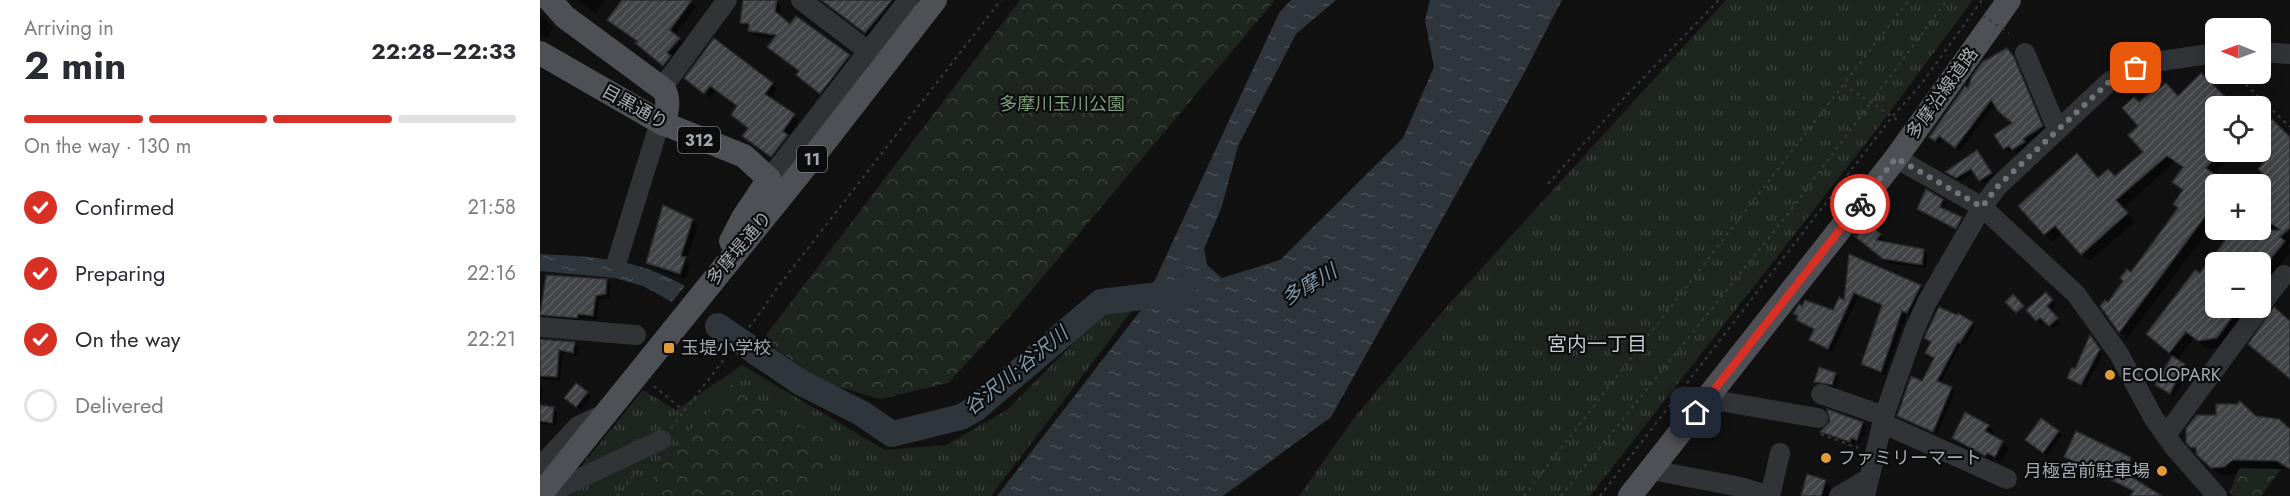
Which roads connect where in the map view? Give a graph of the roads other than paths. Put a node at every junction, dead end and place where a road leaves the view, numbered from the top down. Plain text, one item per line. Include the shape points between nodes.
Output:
1 (550, 0) edge
2 (728, 0) edge
3 (801, 0) edge
4 (908, 0) edge
5 (935, 0) edge
6 (2009, 0) edge
7 (868, 51) junction
8 (2025, 52) dead end
9 (540, 53) edge
10 (2271, 53) edge
11 (2205, 54) edge
12 (2290, 54) edge
13 (662, 88) junction
14 (661, 123) junction
15 (2057, 129) junction
16 (1896, 158) junction
17 (769, 179) junction
18 (1982, 207) junction
19 (617, 261) dead end
20 (724, 266) junction
21 (2284, 274) dead end
22 (2271, 292) edge
23 (2252, 318) edge
24 (540, 327) edge
25 (636, 335) dead end
26 (1821, 394) dead end
27 (1708, 399) junction
28 (604, 414) junction
29 (1818, 418) road end
30 (1883, 420) junction
31 (2166, 435) junction
32 (661, 440) dead end
33 (1780, 453) dead end
34 (540, 467) edge
35 (1651, 470) junction
36 (2007, 478) dead end
37 (1867, 487) edge
38 (541, 495) edge
39 (1630, 496) edge
40 (1769, 496) edge
41 (1839, 496) edge
42 (2217, 496) edge

1 - 13 main road via 565,17
2 - 13 street
3 - 7 street
4 - 7 street
5 - 20 main road, 多摩堤通り / 11
6 - 16 main road, 多摩沿線道路
7 - 17 street
8 - 15 street
9 - 14 main road, 目黒通り / 312
10 - 12 street
11 - 15 street via 2136,68 2109,82
13 - 14 main road, 312 via 667,94 667,114
14 - 17 main road, 目黒通り / 312 via 744,156
14 - 19 street
15 - 18 street via 1998,186
16 - 18 street
16 - 27 main road, 多摩沿線道路
17 - 20 main road via 732,236
18 - 30 street via 1923,310
18 - 31 street via 2076,294 2119,354
20 - 28 main road, 多摩堤通り / 11
21 - 22 street
23 - 31 street
24 - 25 street
26 - 30 street
27 - 29 street
27 - 35 main road, 多摩沿線道路
28 - 34 street via 578,426
28 - 38 main road, 多摩堤通り / 11
30 - 36 street
30 - 37 street
31 - 42 street
32 - 38 street
33 - 40 street
35 - 39 main road, 多摩沿線道路
35 - 40 street via 1706,479
37 - 41 street

